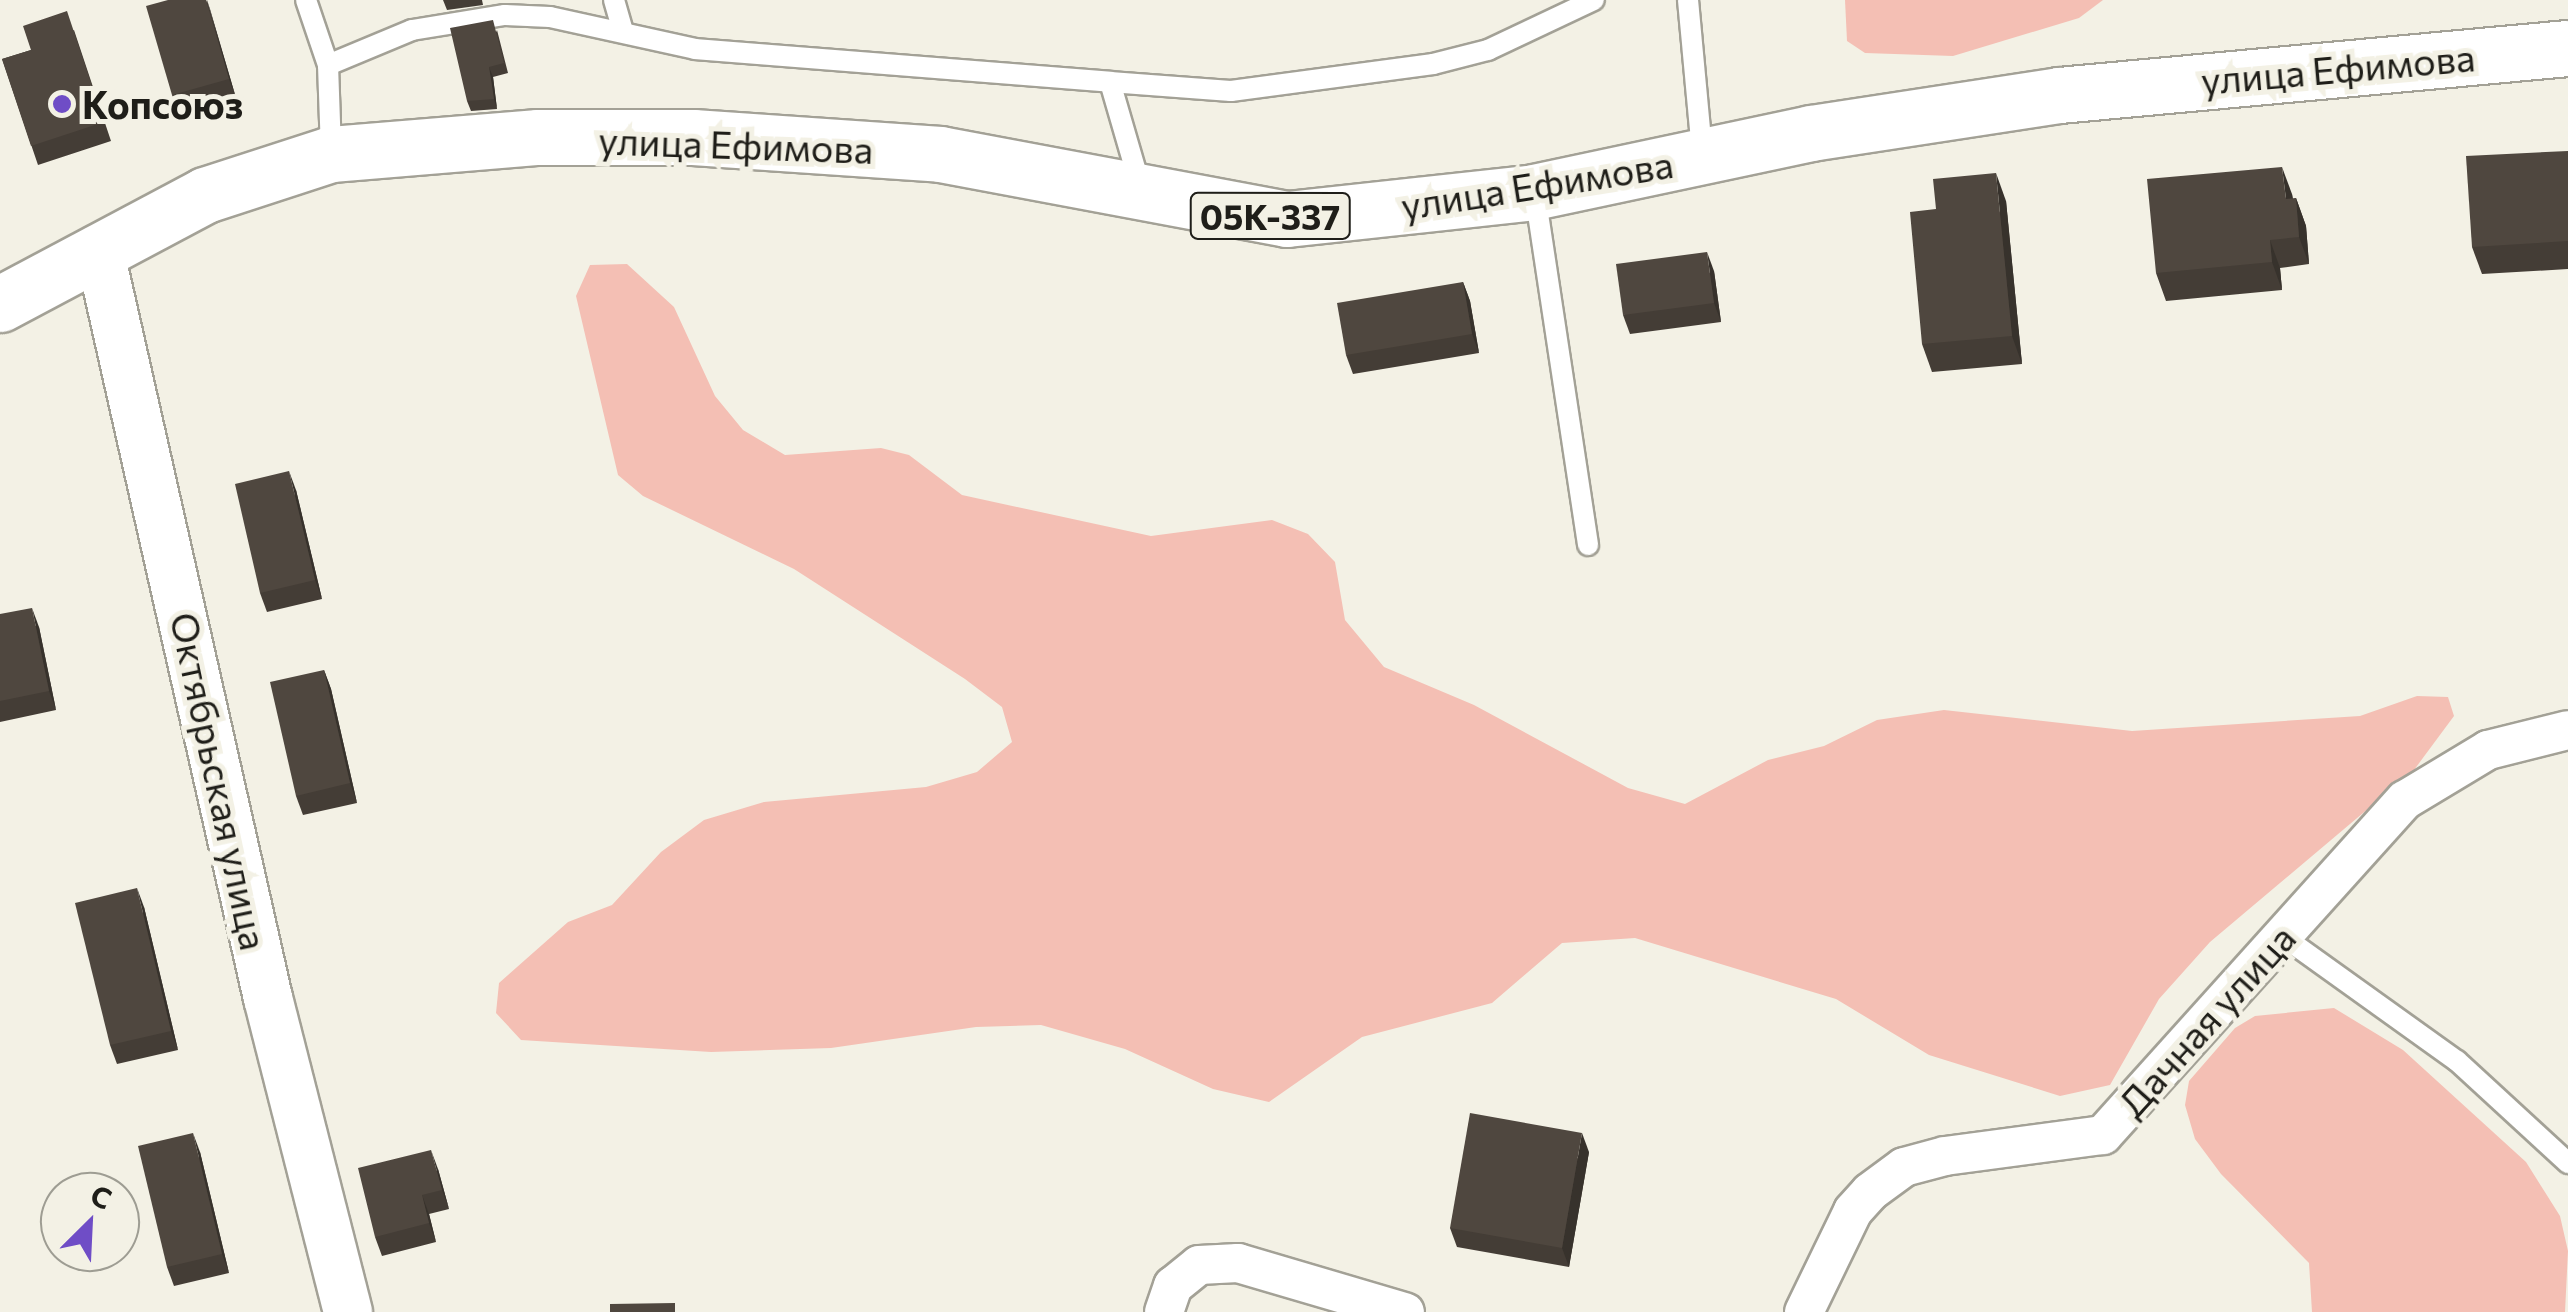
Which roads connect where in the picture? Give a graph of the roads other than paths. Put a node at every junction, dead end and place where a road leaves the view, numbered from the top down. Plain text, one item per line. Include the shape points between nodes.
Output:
1 (614, 0) edge
2 (1594, 0) edge
3 (1688, 0) edge
4 (308, 1) edge
5 (623, 32) junction
6 (2568, 48) edge
7 (328, 64) junction
8 (1110, 82) junction
9 (331, 154) junction
10 (1702, 156) junction
11 (1534, 192) junction
12 (1143, 195) junction
13 (99, 249) junction
14 (0, 304) edge
15 (1588, 546) dead end
16 (2568, 730) edge
17 (2281, 935) junction
18 (2568, 1162) edge
19 (348, 1312) edge
20 (1164, 1312) edge
21 (1405, 1312) edge
22 (1804, 1312) edge

1 - 5 lane
2 - 8 lane via 1488,50 1433,64 1231,90
3 - 10 lane
4 - 7 lane
5 - 7 lane via 550,17 478,16 412,30
5 - 8 lane via 790,59
6 - 10 main road, улица Ефимова / 05К-337 via 2059,95
7 - 9 lane
8 - 12 lane
9 - 12 main road, улица Ефимова / 05К-337 via 538,137 693,137 940,154
9 - 13 main road, улица Ефимова / 05К-337 via 204,195
10 - 11 main road, улица Ефимова / 05К-337
11 - 12 main road, улица Ефимова / 05К-337 via 1287,219
11 - 15 lane
13 - 14 main road, улица Ефимова / 05К-337
13 - 19 street, Октябрьская улица via 268,998
16 - 17 street, Дачная улица via 2488,750 2404,800
17 - 18 lane via 2458,1061
17 - 22 street, Дачная улица via 2103,1136 1945,1156 1904,1167 1870,1192 1853,1211
20 - 21 street via 1173,1286 1199,1265 1238,1264

